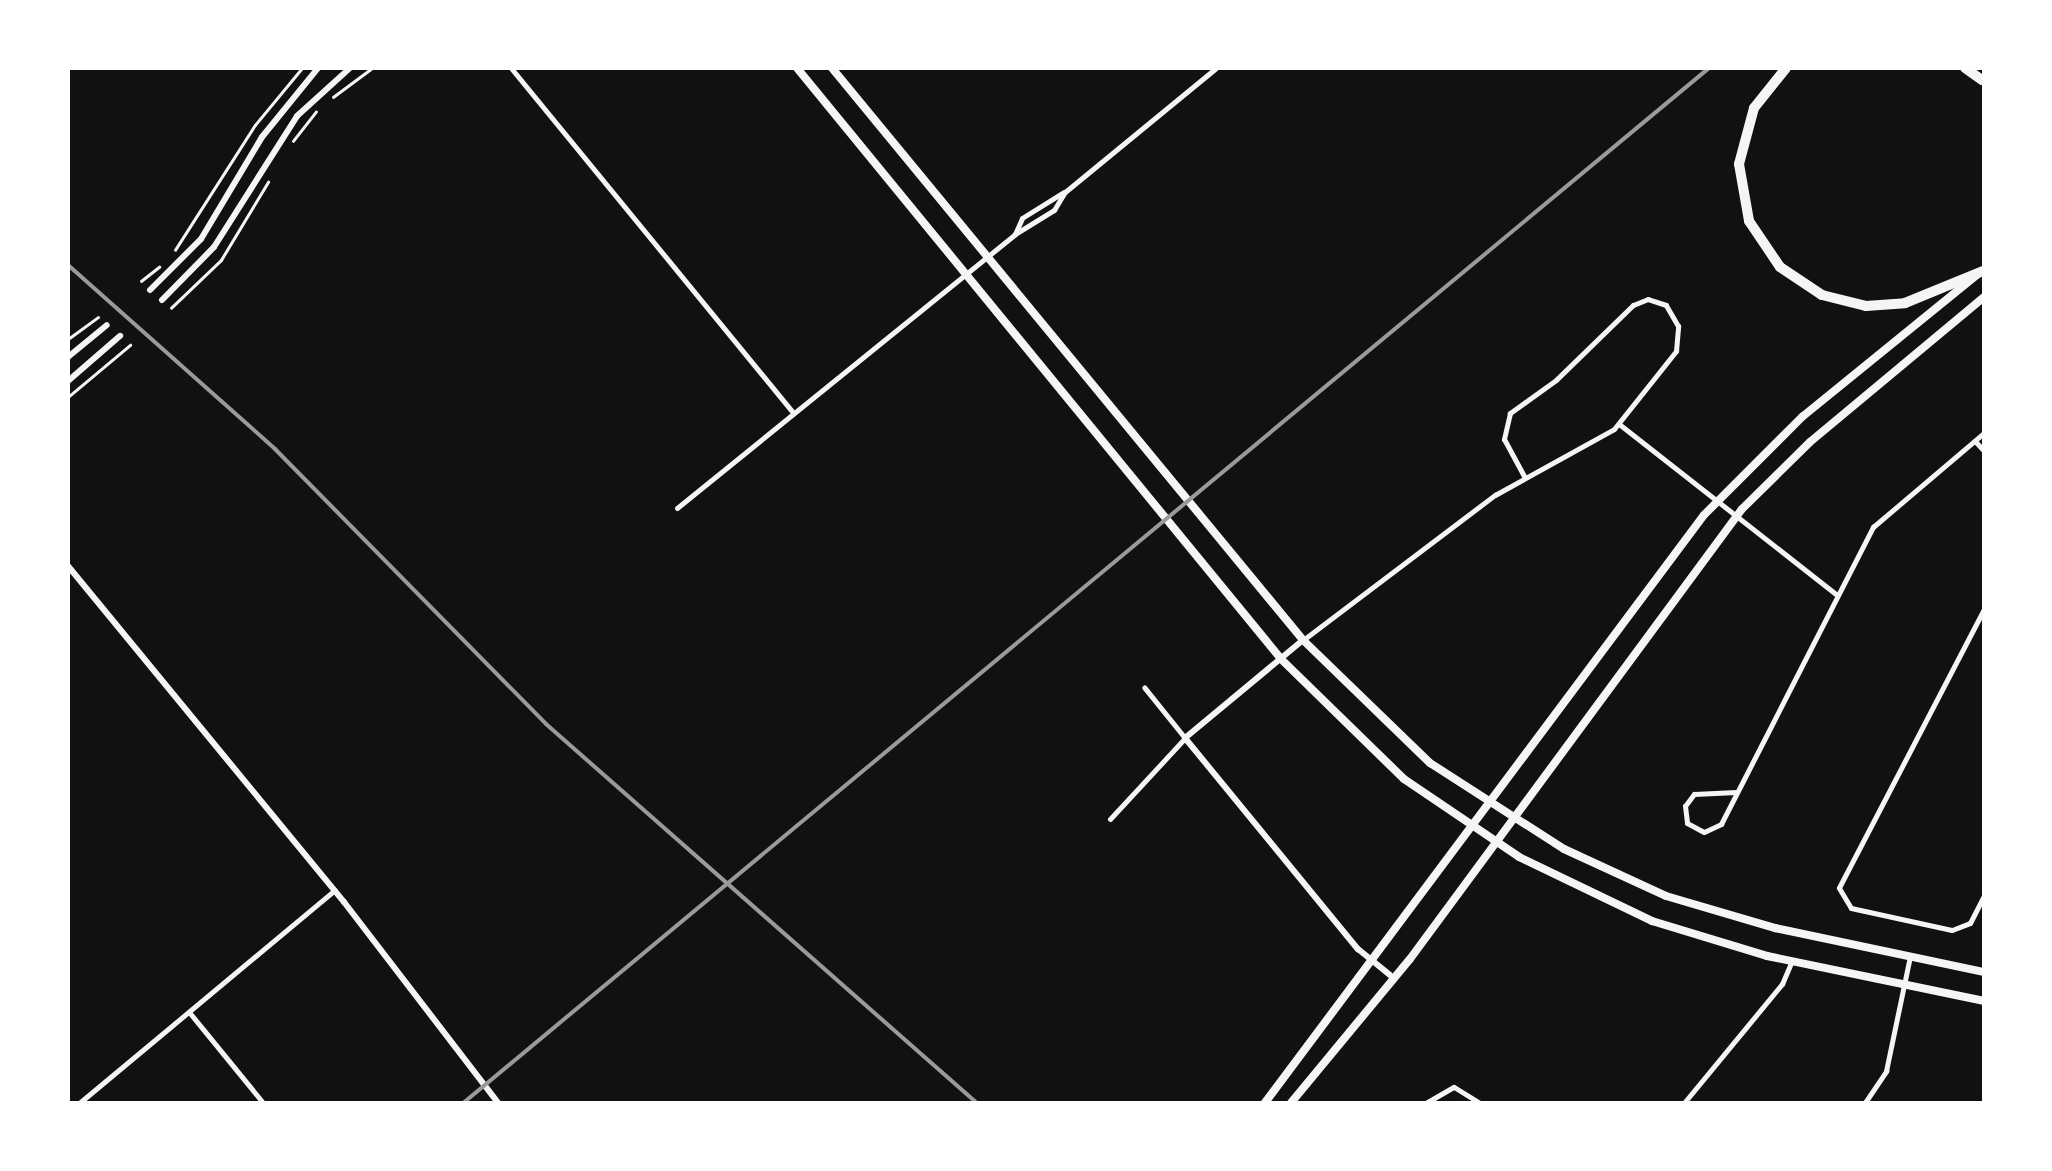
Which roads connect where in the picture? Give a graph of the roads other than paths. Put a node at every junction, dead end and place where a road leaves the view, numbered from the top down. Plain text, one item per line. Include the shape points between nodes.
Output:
1 (318, 68) edge
2 (350, 68) edge
3 (510, 68) edge
4 (797, 68) edge
5 (832, 68) edge
6 (1216, 68) edge
7 (1786, 68) edge
8 (1965, 68) edge
9 (1974, 68) edge
10 (1984, 81) edge
11 (1066, 192) junction
12 (1015, 234) junction
13 (987, 257) junction
14 (1984, 270) edge
15 (966, 274) junction
16 (150, 290) dead end
17 (1984, 297) edge
18 (162, 300) dead end
19 (107, 325) dead end
20 (120, 336) dead end
21 (68, 356) edge
22 (68, 382) edge
23 (793, 414) junction
24 (1619, 424) junction
25 (1984, 434) edge
26 (1976, 441) junction
27 (1984, 452) edge
28 (1524, 476) junction
29 (1714, 505) junction
30 (677, 508) dead end
31 (1733, 520) junction
32 (68, 566) edge
33 (1837, 595) junction
34 (1984, 609) edge
35 (1303, 640) junction
36 (1281, 658) junction
37 (1144, 687) dead end
38 (1185, 738) junction
39 (1736, 792) junction
40 (1486, 803) junction
41 (1110, 819) dead end
42 (1512, 819) junction
43 (1471, 827) junction
44 (1495, 842) junction
45 (335, 890) junction
46 (1984, 895) edge
47 (1910, 956) junction
48 (1371, 961) junction
49 (1792, 961) junction
50 (1984, 972) edge
51 (1390, 976) junction
52 (1904, 984) junction
53 (1984, 1001) edge
54 (189, 1012) junction
55 (78, 1104) edge
56 (264, 1104) edge
57 (499, 1104) edge
58 (1264, 1104) edge
59 (1290, 1104) edge
60 (1424, 1104) edge
61 (1481, 1104) edge
62 (1684, 1104) edge
63 (1864, 1104) edge

1 - 16 street via 262,136 201,239
2 - 18 street via 297,116 214,247
3 - 23 street
4 - 15 main road
5 - 13 main road
6 - 11 street
7 - 14 highway via 1754,108 1739,164 1749,221 1780,267 1812,290 1866,306 1905,303
8 - 10 highway
9 - 10 highway
11 - 12 street via 1054,210
11 - 12 street via 1022,218
12 - 13 street
13 - 15 street
13 - 35 main road
14 - 29 main road via 1802,418
15 - 23 street
15 - 36 main road
17 - 31 main road via 1810,442
19 - 21 street
20 - 22 street
23 - 30 street
24 - 28 street
24 - 28 street via 1673,356 1677,321 1654,300 1633,304 1556,380 1510,413 1504,439
24 - 29 street
25 - 26 street
26 - 27 street
26 - 33 street via 1877,522
28 - 35 street
29 - 31 street
29 - 40 main road
31 - 33 street
31 - 42 main road
32 - 45 street
33 - 39 street
34 - 46 street via 1840,882 1840,895 1854,909 1952,930 1968,926
35 - 36 street
35 - 40 main road via 1388,728
36 - 38 street
36 - 43 main road via 1366,746
37 - 38 street
38 - 41 street
38 - 48 street
39 - 39 street via 1694,794 1685,806 1686,821 1696,830 1715,830
40 - 42 main road
40 - 43 main road
42 - 44 main road
42 - 47 main road via 1585,860 1694,906
43 - 44 main road
43 - 48 main road
44 - 49 main road via 1632,913
44 - 51 main road via 1410,959
45 - 54 street
45 - 57 street
47 - 50 main road
47 - 52 street
48 - 51 street
48 - 58 main road
49 - 52 main road
49 - 62 street via 1782,984
51 - 59 main road
52 - 53 main road
52 - 63 street via 1886,1071
54 - 55 street
54 - 56 street
60 - 61 street via 1454,1087

